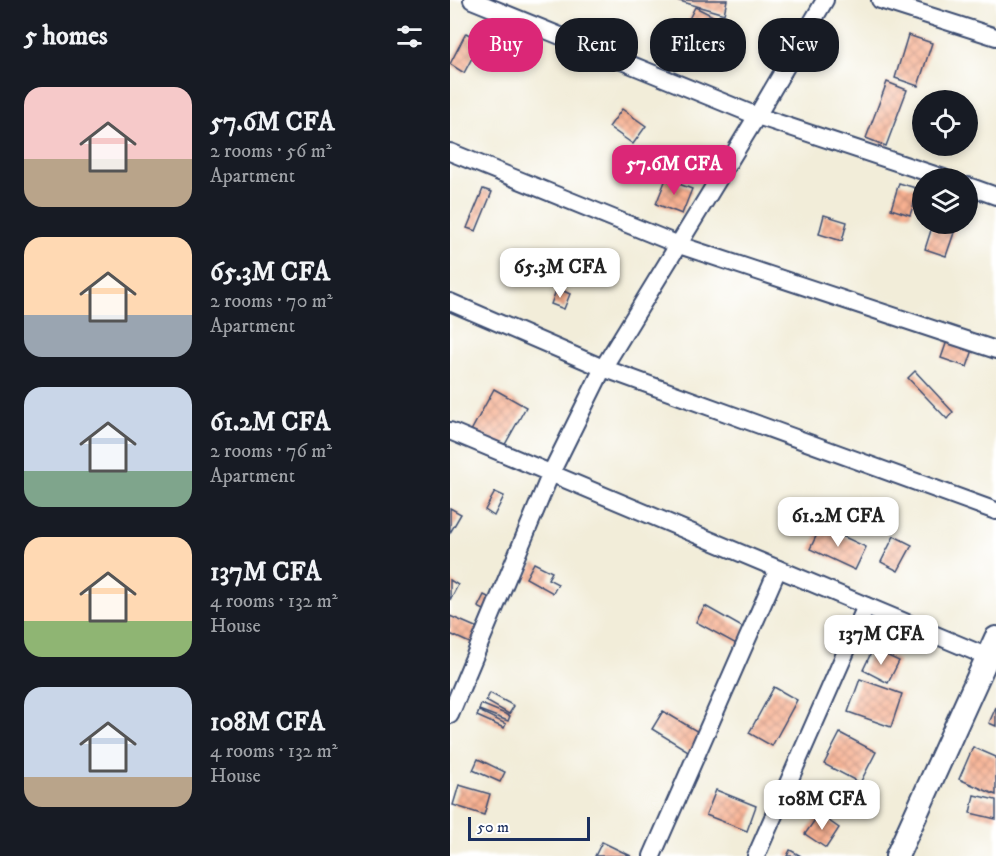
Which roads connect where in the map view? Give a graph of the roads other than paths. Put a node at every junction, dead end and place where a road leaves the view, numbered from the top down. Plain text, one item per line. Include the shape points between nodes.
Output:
1 (472, 0) edge
2 (825, 0) edge
3 (880, 0) edge
4 (996, 37) edge
5 (757, 116) junction
6 (450, 152) edge
7 (914, 168) edge
8 (978, 190) edge
9 (996, 196) edge
10 (679, 245) junction
11 (450, 302) edge
12 (996, 350) edge
13 (603, 368) junction
14 (450, 431) edge
15 (551, 473) junction
16 (996, 511) edge
17 (778, 569) junction
18 (866, 606) junction
19 (992, 648) edge
20 (450, 715) edge
21 (652, 856) edge
22 (756, 856) edge
23 (897, 856) edge

1 - 5 street
2 - 5 street
3 - 4 street
5 - 7 street
5 - 10 street
6 - 10 street
8 - 9 street
10 - 12 street
10 - 13 street
11 - 13 street
13 - 15 street
13 - 16 street
14 - 15 street
15 - 17 street
15 - 20 street
17 - 18 street
17 - 21 street
18 - 19 street
18 - 22 street
19 - 23 main road

